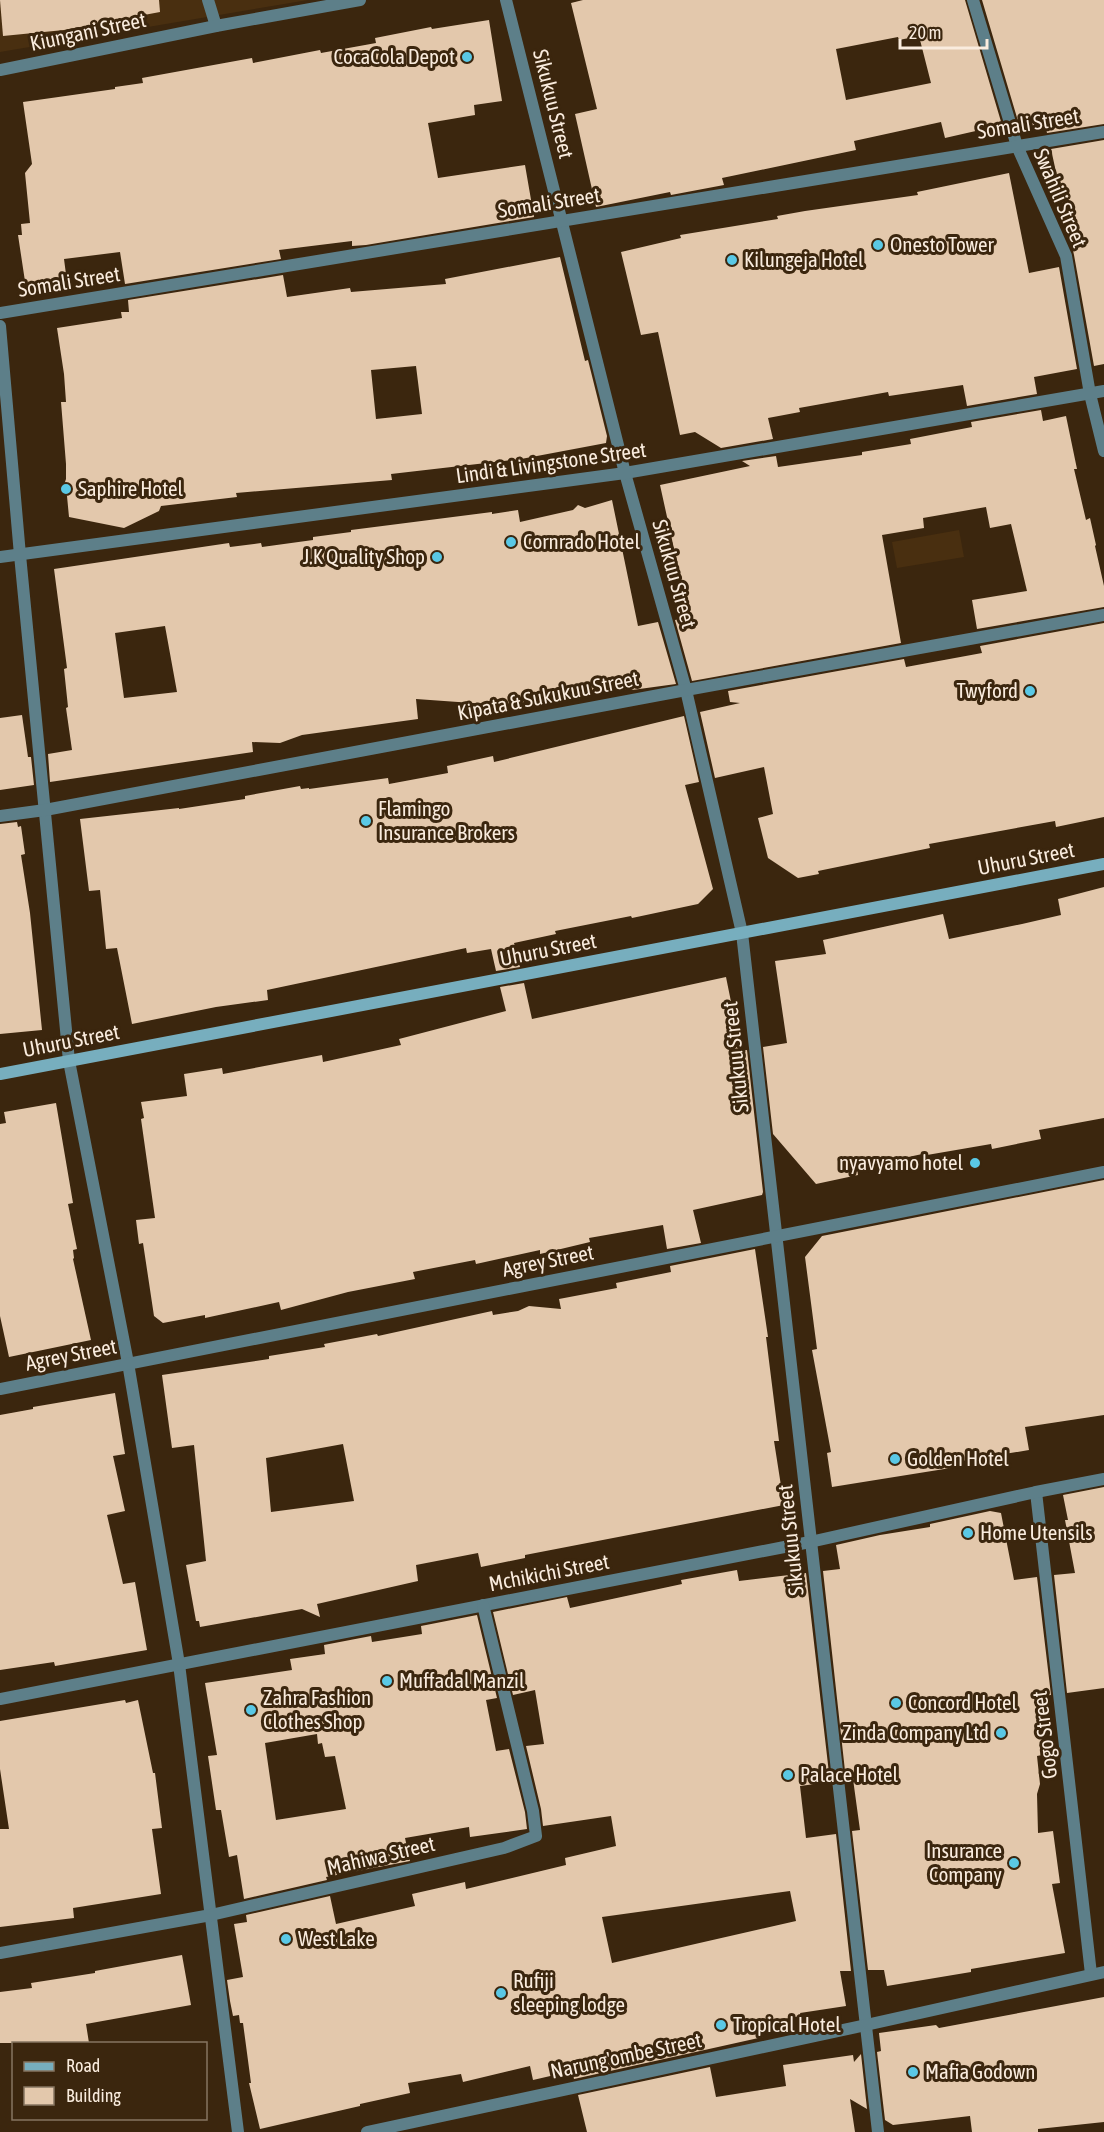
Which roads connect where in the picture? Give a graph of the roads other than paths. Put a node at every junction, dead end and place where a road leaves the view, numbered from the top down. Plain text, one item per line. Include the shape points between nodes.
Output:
1 (208, 0) edge
2 (360, 0) edge
3 (506, 0) edge
4 (973, 0) edge
5 (216, 26) junction
6 (0, 70) edge
7 (1104, 132) edge
8 (1017, 146) junction
9 (562, 220) junction
10 (0, 313) edge
11 (0, 326) edge
12 (1104, 391) edge
13 (1090, 394) junction
14 (1104, 451) edge
15 (625, 473) junction
16 (20, 555) junction
17 (0, 557) edge
18 (1104, 615) edge
19 (686, 690) junction
20 (45, 810) junction
21 (0, 816) edge
22 (1104, 864) edge
23 (742, 933) junction
24 (69, 1061) junction
25 (0, 1074) edge
26 (1104, 1172) edge
27 (776, 1236) junction
28 (128, 1364) junction
29 (0, 1389) edge
30 (1104, 1479) edge
31 (1036, 1492) junction
32 (810, 1542) junction
33 (483, 1605) junction
34 (179, 1664) junction
35 (0, 1699) edge
36 (211, 1915) junction
37 (0, 1953) edge
38 (1104, 1972) edge
39 (1091, 1974) junction
40 (866, 2025) junction
41 (238, 2132) edge
42 (367, 2132) edge
43 (878, 2132) edge

1 - 5 street
2 - 5 street, Kiungani Street
3 - 9 street, Sikukuu Street
4 - 8 street, Swahili Street
5 - 6 street, Kiungani Street
7 - 8 street, Somali Street
8 - 9 street, Somali Street
8 - 13 street, Swahili Street via 1066,256
9 - 10 street, Somali Street
9 - 15 street, Sikukuu Street
11 - 16 street
12 - 13 street, Lindi & Livingstone Street
13 - 14 street, Swahili Street
13 - 15 street, Lindi & Livingstone Street
15 - 16 street, Lindi & Livingstone Street
15 - 19 street, Sikukuu Street
16 - 17 street, Lindi & Livingstone Street
16 - 20 street
18 - 19 street, Kipata & Sukukuu Street
19 - 20 street, Kipata & Sukukuu Street
19 - 23 street, Sikukuu Street
20 - 21 street, Kipata & Sukukuu Street
20 - 24 street
22 - 23 main road, Uhuru Street
23 - 24 main road, Uhuru Street
23 - 27 street, Sikukuu Street
24 - 25 main road, Uhuru Street
24 - 28 street
26 - 27 street, Agrey Street
27 - 28 street, Agrey Street
27 - 32 street, Sikukuu Street
28 - 29 street, Agrey Street
28 - 34 street
30 - 31 street, Mchikichi Street
31 - 32 street, Mchikichi Street
31 - 39 street, Gogo Street
32 - 33 street, Mchikichi Street
32 - 40 street, Sikukuu Street
33 - 34 street, Mchikichi Street
33 - 36 street, Mahiwa Street via 536,1836 504,1848
34 - 35 street, Mchikichi Street
34 - 36 street
36 - 37 street, Mahiwa Street
36 - 41 street
38 - 39 street, Narung'ombe Street
39 - 40 street, Narung'ombe Street
40 - 42 street, Narung'ombe Street
40 - 43 street, Sikukuu Street

